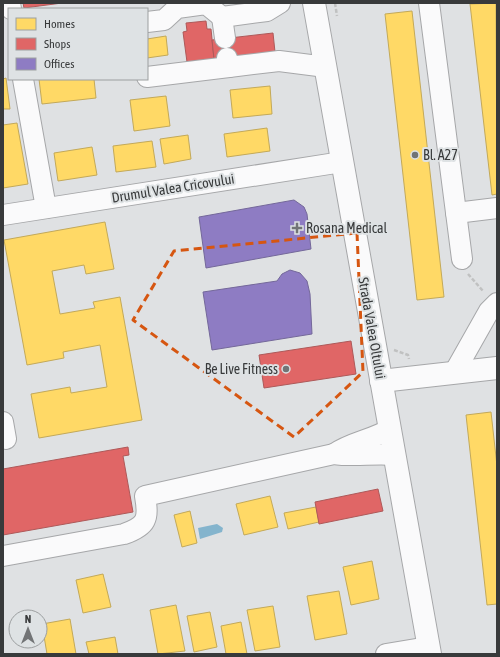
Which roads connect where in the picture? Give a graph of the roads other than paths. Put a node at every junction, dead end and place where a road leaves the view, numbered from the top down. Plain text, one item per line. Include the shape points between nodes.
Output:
1 (280, 3) edge
2 (314, 3) edge
3 (429, 3) edge
4 (222, 17) junction
5 (148, 22) edge
6 (225, 38) dead end
7 (326, 67) junction
8 (148, 77) edge
9 (23, 80) edge
10 (342, 162) junction
11 (46, 208) junction
12 (497, 208) edge
13 (456, 213) junction
14 (3, 215) edge
15 (462, 259) road end
16 (491, 298) edge
17 (497, 368) edge
18 (454, 373) junction
19 (382, 381) junction
20 (390, 429) junction
21 (334, 454) junction
22 (395, 455) junction
23 (3, 556) edge
24 (429, 650) edge
25 (386, 654) edge

1 - 4 street via 267,11
2 - 7 main road, Strada Valea Oltului
3 - 13 street
4 - 5 street via 206,4 177,8 164,20
4 - 6 street
7 - 8 street via 279,61 228,62
7 - 10 main road, Strada Valea Oltului
9 - 11 street
10 - 11 street, Drumul Valea Cricovului
10 - 19 main road, Strada Valea Oltului
11 - 14 street, Drumul Valea Cricovului
12 - 13 street
13 - 15 street
16 - 18 street via 486,316
17 - 18 main road
18 - 19 main road
19 - 20 main road, Strada Valea Oltului
20 - 21 street via 343,447
20 - 22 main road, Strada Valea Oltului
21 - 22 street
21 - 23 street via 145,496 148,511 146,520 134,531
22 - 24 main road, Strada Valea Oltului
24 - 25 street

